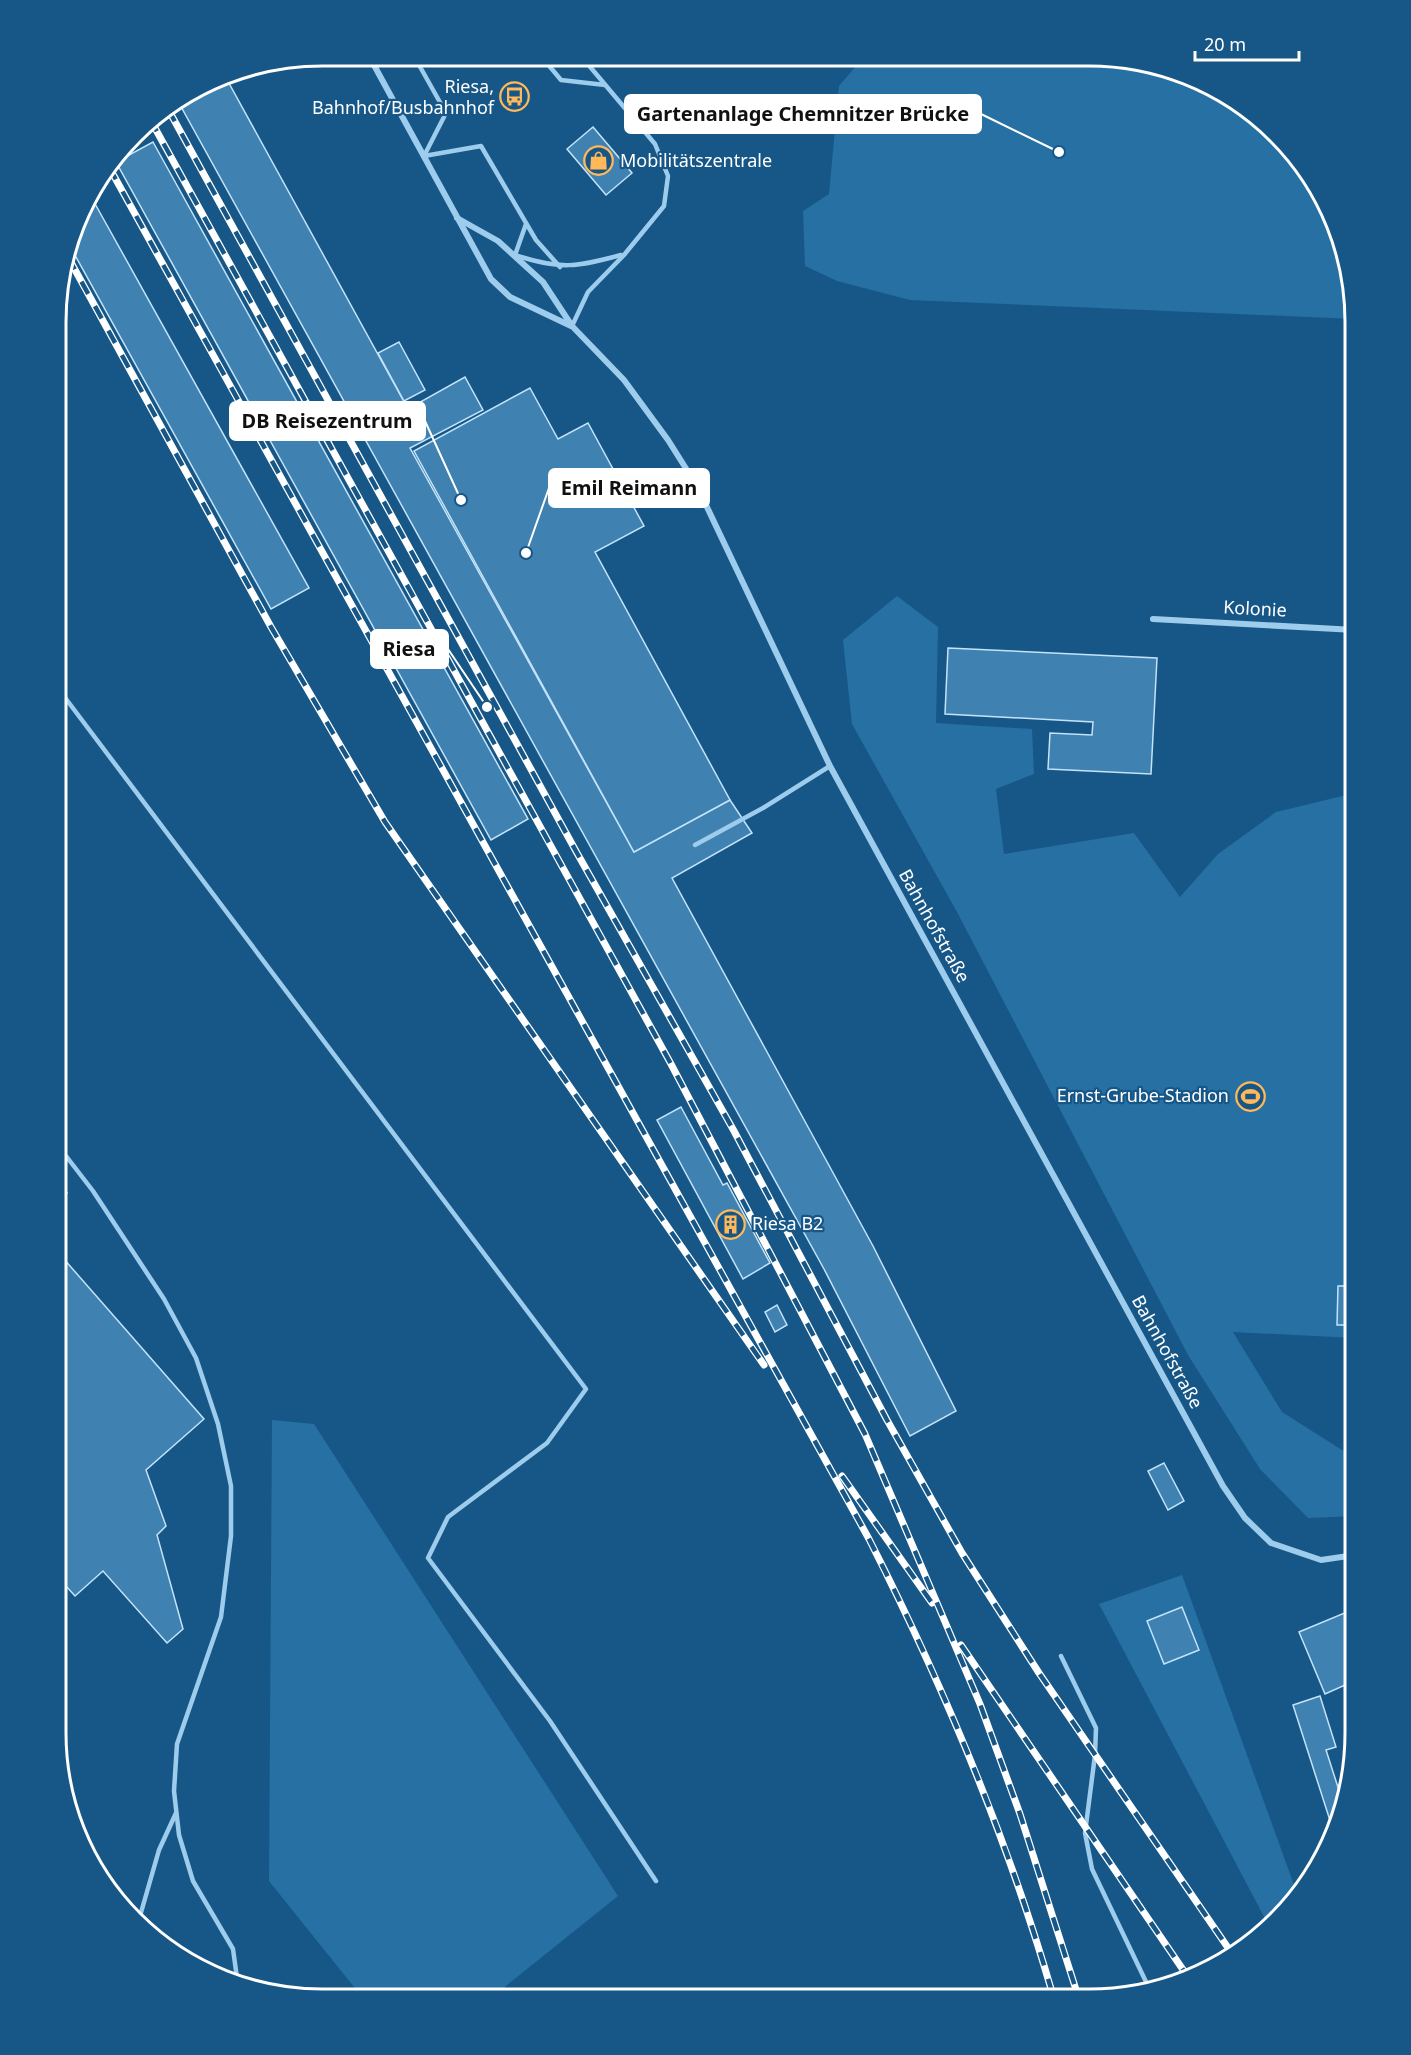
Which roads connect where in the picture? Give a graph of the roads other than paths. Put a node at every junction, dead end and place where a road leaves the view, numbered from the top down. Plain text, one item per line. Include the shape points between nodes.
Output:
1 (374, 66) edge
2 (420, 66) edge
3 (549, 66) edge
4 (589, 66) edge
5 (605, 85) junction
6 (424, 156) junction
7 (457, 219) junction
8 (526, 224) junction
9 (515, 255) junction
10 (624, 255) junction
11 (560, 267) junction
12 (572, 326) junction
13 (1153, 619) dead end
14 (1345, 629) edge
15 (66, 699) edge
16 (830, 766) junction
17 (695, 845) dead end
18 (66, 1156) edge
19 (1345, 1557) edge
20 (1061, 1656) dead end
21 (176, 1813) junction
22 (656, 1881) dead end
23 (141, 1914) edge
24 (236, 1974) edge
25 (1146, 1982) edge

1 - 6 street, Bahnhofstraße
2 - 6 lane via 446,113
3 - 5 lane via 561,80
4 - 5 lane
5 - 10 lane via 655,144 668,176 664,206
6 - 7 street, Bahnhofstraße
6 - 8 lane via 481,146
7 - 9 street, Bahnhofstraße
7 - 12 street, Bahnhofstraße via 490,279 510,297
8 - 9 lane
8 - 11 lane via 543,251
9 - 11 lane
9 - 12 street, Bahnhofstraße via 543,282
10 - 11 lane
10 - 12 lane via 588,292
12 - 16 street, Bahnhofstraße via 624,380 697,486
13 - 14 street, Kolonie
15 - 22 lane via 586,1389 547,1443 448,1516 428,1558 550,1721
16 - 17 lane
16 - 19 street, Bahnhofstraße via 1223,1486 1245,1518 1270,1543 1321,1560
18 - 21 lane via 164,1299 196,1358 218,1424 231,1486 231,1536 221,1617 177,1744
20 - 25 lane via 1096,1728 1085,1833 1092,1869
21 - 23 lane via 159,1850
21 - 24 lane via 193,1881 233,1949

